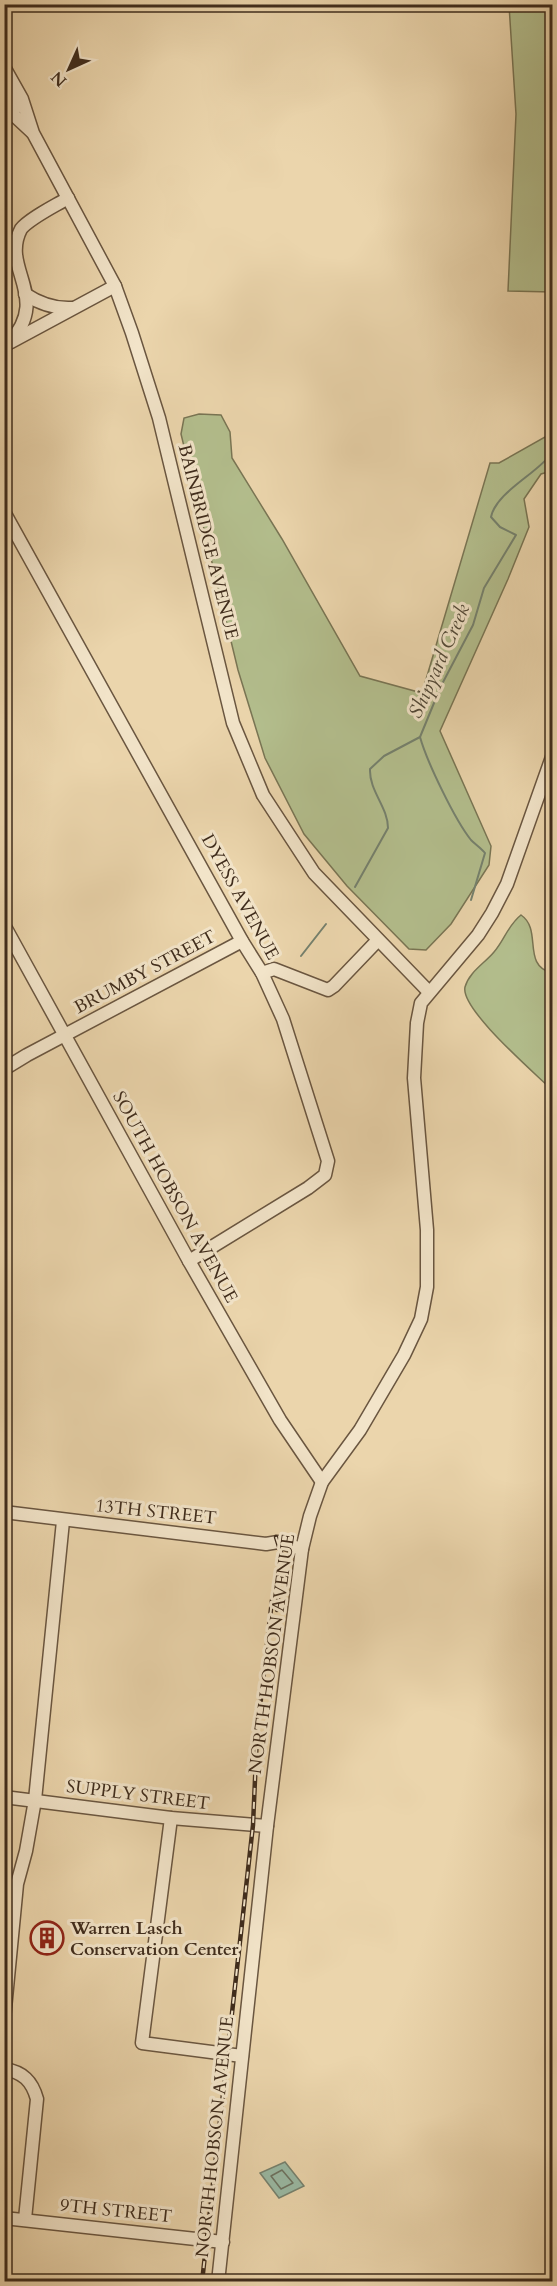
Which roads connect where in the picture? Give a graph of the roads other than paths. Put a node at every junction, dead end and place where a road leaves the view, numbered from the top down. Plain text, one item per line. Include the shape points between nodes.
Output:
1 (4, 67) edge
2 (4, 89) edge
3 (4, 106) edge
4 (33, 133) junction
5 (68, 198) junction
6 (115, 286) junction
7 (25, 294) junction
8 (74, 308) junction
9 (7, 345) edge
10 (4, 512) edge
11 (552, 757) edge
12 (4, 925) edge
13 (378, 940) junction
14 (242, 941) junction
15 (262, 972) junction
16 (429, 992) junction
17 (65, 1035) junction
18 (4, 1069) edge
19 (189, 1261) junction
20 (322, 1482) junction
21 (4, 1512) edge
22 (63, 1521) junction
23 (302, 1549) junction
24 (4, 1797) edge
25 (35, 1800) junction
26 (171, 1818) junction
27 (267, 1826) junction
28 (4, 2019) edge
29 (242, 2056) junction
30 (4, 2069) edge
31 (4, 2218) edge
32 (25, 2219) junction
33 (223, 2242) junction
34 (218, 2282) edge

1 - 4 street, BAINBRIDGE AVENUE via 22,99
2 - 4 street via 16,100
3 - 4 street
4 - 5 street, BAINBRIDGE AVENUE
5 - 6 street, BAINBRIDGE AVENUE
5 - 7 street via 21,229 13,258
6 - 8 street
6 - 13 street, BAINBRIDGE AVENUE via 159,418 233,723 263,795 297,849 326,887
7 - 8 street via 43,304
7 - 9 street via 26,312 21,327
8 - 9 street
10 - 14 street, DYESS AVENUE
11 - 16 street, NORTH HOBSON AVENUE via 516,863 492,913 460,958
12 - 17 street, SOUTH HOBSON AVENUE
13 - 15 street via 328,990 274,969
13 - 16 street, BAINBRIDGE AVENUE
14 - 15 street, DYESS AVENUE
14 - 17 street, BRUMBY STREET
15 - 19 street, DYESS AVENUE via 283,1019 328,1161 325,1174
16 - 20 street, NORTH HOBSON AVENUE via 418,1014 414,1078 428,1287 421,1319 404,1355 360,1430
17 - 18 street, BRUMBY STREET
17 - 19 street, SOUTH HOBSON AVENUE
19 - 20 street, SOUTH HOBSON AVENUE via 280,1420
20 - 23 street, NORTH HOBSON AVENUE
21 - 22 street, 13TH STREET
22 - 23 street, 13TH STREET via 266,1544 278,1542
22 - 25 street
23 - 27 street, NORTH HOBSON AVENUE
24 - 25 street, SUPPLY STREET
25 - 26 street, SUPPLY STREET
25 - 28 street via 17,1884
26 - 27 street, SUPPLY STREET
26 - 29 street via 142,2043
27 - 29 street, NORTH HOBSON AVENUE
29 - 33 street, NORTH HOBSON AVENUE
30 - 32 street via 27,2079 37,2099
31 - 32 street, 9TH STREET
32 - 33 street, 9TH STREET
33 - 34 street, NORTH HOBSON AVENUE

